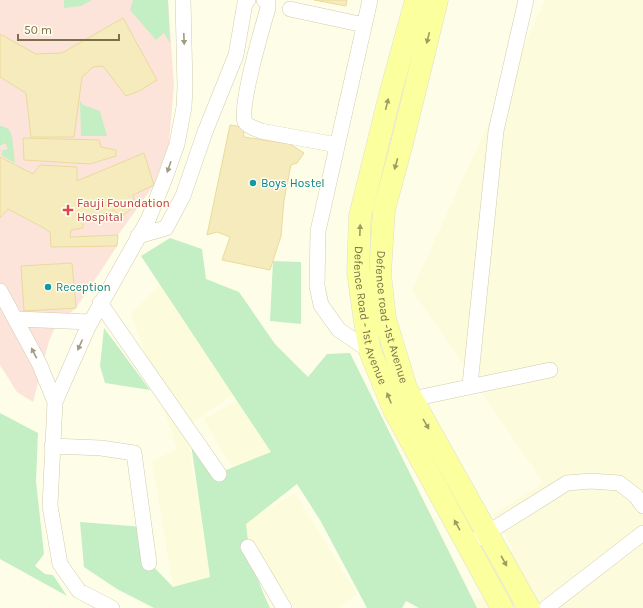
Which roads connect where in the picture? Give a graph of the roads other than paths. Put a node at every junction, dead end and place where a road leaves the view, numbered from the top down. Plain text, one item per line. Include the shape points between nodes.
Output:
1 (183, 0) edge
2 (248, 0) edge
3 (264, 0) edge
4 (370, 0) edge
5 (416, 0) edge
6 (437, 0) edge
7 (526, 0) edge
8 (290, 9) dead end
9 (364, 25) junction
10 (337, 145) junction
11 (138, 236) junction
12 (0, 291) edge
13 (100, 303) junction
14 (17, 319) junction
15 (90, 322) junction
16 (370, 351) junction
17 (550, 370) dead end
18 (470, 385) junction
19 (412, 399) junction
20 (55, 402) junction
21 (52, 446) junction
22 (219, 474) dead end
23 (643, 506) edge
24 (488, 533) junction
25 (643, 533) edge
26 (467, 544) junction
27 (248, 547) dead end
28 (150, 563) dead end
29 (112, 608) edge
30 (284, 608) edge
31 (502, 608) edge
32 (529, 608) edge
33 (546, 608) edge

1 -> 11 street via 184,106 177,144 166,178 148,220
2 - 11 street via 245,3 236,55 183,196 166,228
3 - 10 street via 268,3 268,8 246,93 243,117 245,122 261,130
4 - 9 street
16 -> 5 main road, Defence Road - 1st Avenue via 358,272 360,216
6 -> 19 main road, Defence road -1st Avenue via 384,210 380,274 385,319 406,388
7 - 18 street via 496,131
8 - 9 street
9 - 10 street
10 - 16 street via 318,231 317,286 321,305 340,330
11 - 13 street
12 - 14 street
13 - 15 street
13 - 22 street
14 - 15 street
20 -> 14 street via 39,362
15 -> 20 street
26 -> 16 main road, Defence Road - 1st Avenue via 394,410
17 - 18 street
18 - 19 street
19 -> 24 main road, Defence road -1st Avenue
20 - 21 street
21 - 28 street via 101,448 134,453
21 - 29 street via 50,506 60,564 79,591
23 - 24 street via 636,496 619,483 567,483
24 - 26 street
24 -> 32 main road, Defence road -1st Avenue
25 - 33 street
26 - 31 main road, Defence Road - 1st Avenue
27 - 30 street

